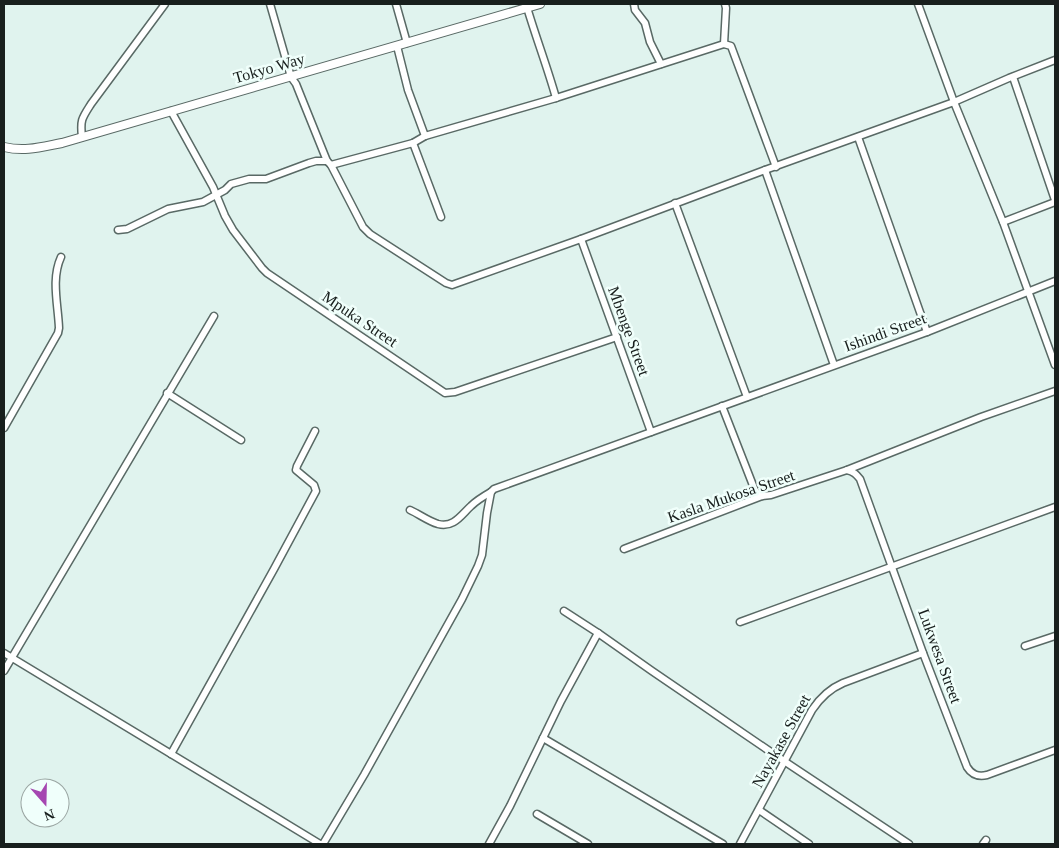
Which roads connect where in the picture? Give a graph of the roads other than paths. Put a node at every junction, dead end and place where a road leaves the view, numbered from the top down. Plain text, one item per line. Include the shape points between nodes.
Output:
1 (165, 4) edge
2 (270, 4) edge
3 (396, 4) edge
4 (540, 4) edge
5 (634, 4) edge
6 (725, 4) edge
7 (918, 4) edge
8 (526, 6) edge
9 (407, 43) junction
10 (724, 44) junction
11 (397, 46) junction
12 (1055, 60) edge
13 (661, 64) junction
14 (291, 76) junction
15 (1013, 77) junction
16 (556, 98) junction
17 (954, 102) junction
18 (171, 111) junction
19 (425, 136) junction
20 (82, 137) junction
21 (858, 137) junction
22 (413, 143) junction
23 (4, 148) edge
24 (329, 163) junction
25 (776, 166) junction
26 (765, 170) junction
27 (216, 194) junction
28 (1055, 201) edge
29 (675, 203) junction
30 (440, 217) dead end
31 (1003, 222) junction
32 (118, 230) dead end
33 (581, 239) junction
34 (61, 257) dead end
35 (1055, 281) edge
36 (1029, 292) junction
37 (214, 316) dead end
38 (927, 332) junction
39 (617, 337) junction
40 (1055, 365) edge
41 (834, 366) junction
42 (1055, 391) edge
43 (167, 393) junction
44 (747, 397) junction
45 (722, 406) junction
46 (4, 428) edge
47 (315, 431) dead end
48 (651, 432) junction
49 (241, 440) dead end
50 (848, 470) junction
51 (491, 492) junction
52 (762, 496) junction
53 (1055, 507) edge
54 (410, 510) dead end
55 (624, 549) dead end
56 (892, 566) junction
57 (564, 611) dead end
58 (740, 622) dead end
59 (598, 632) junction
60 (1055, 636) edge
61 (1025, 646) dead end
62 (4, 653) edge
63 (923, 654) junction
64 (12, 658) junction
65 (4, 671) edge
66 (543, 738) junction
67 (1055, 750) edge
68 (172, 754) junction
69 (784, 761) junction
70 (759, 810) junction
71 (537, 814) dead end
72 (322, 844) edge
73 (489, 844) edge
74 (588, 844) edge
75 (723, 844) edge
76 (740, 844) edge
77 (809, 844) edge
78 (909, 844) edge

1 - 20 street via 82,118
2 - 14 street
3 - 9 street
4 - 8 street, Tokyo Way
5 - 13 street
6 - 10 street
7 - 17 street
8 - 9 street, Tokyo Way
8 - 16 street
9 - 11 street, Tokyo Way
10 - 13 street
10 - 25 street via 731,46
11 - 14 street, Tokyo Way
11 - 19 street via 408,90
12 - 15 street
13 - 16 street
14 - 18 street, Tokyo Way
14 - 24 street
15 - 17 street
15 - 28 street
16 - 19 street
17 - 21 street
17 - 31 street
18 - 20 street, Tokyo Way
18 - 27 street, Mpuka Street
19 - 22 street
20 - 23 street, Tokyo Way via 26,150
21 - 25 street
21 - 38 street
22 - 24 street
22 - 30 street
24 - 27 street via 316,161 266,179 249,178
24 - 33 street via 366,231 449,284
25 - 26 street
26 - 29 street
26 - 41 street
27 - 32 street
27 - 39 street, Mpuka Street via 233,230 267,273 445,393
28 - 31 street
29 - 33 street
29 - 44 street
31 - 36 street
33 - 39 street, Mbenge Street
34 - 46 street via 56,281 58,333
35 - 36 street, Ishindi Street
36 - 38 street, Ishindi Street
36 - 40 street
37 - 43 street
38 - 41 street, Ishindi Street
39 - 48 street, Mbenge Street
41 - 44 street, Ishindi Street
42 - 50 street, Kasla Mukosa Street
43 - 49 street
43 - 64 street
44 - 45 street, Ishindi Street
45 - 48 street, Ishindi Street
45 - 52 street via 754,488
47 - 68 street via 296,470 316,490
48 - 51 street, Ishindi Street
50 - 52 street, Kasla Mukosa Street
50 - 56 street, Lukwesa Street via 860,479
51 - 54 street, Ishindi Street via 448,525 431,521
51 - 72 street via 478,566 364,775
52 - 55 street, Kasla Mukosa Street
53 - 56 street
56 - 58 street
56 - 63 street, Lukwesa Street
57 - 59 street
59 - 66 street
59 - 69 street
60 - 61 street
62 - 64 street
63 - 67 street, Lukwesa Street via 970,772 987,775
63 - 69 street, Nayakase Street via 842,683 826,693 812,710
64 - 65 street
64 - 68 street
66 - 73 street
66 - 75 street
68 - 72 street
69 - 70 street, Nayakase Street
69 - 78 street
70 - 76 street, Nayakase Street
70 - 77 street
71 - 74 street

